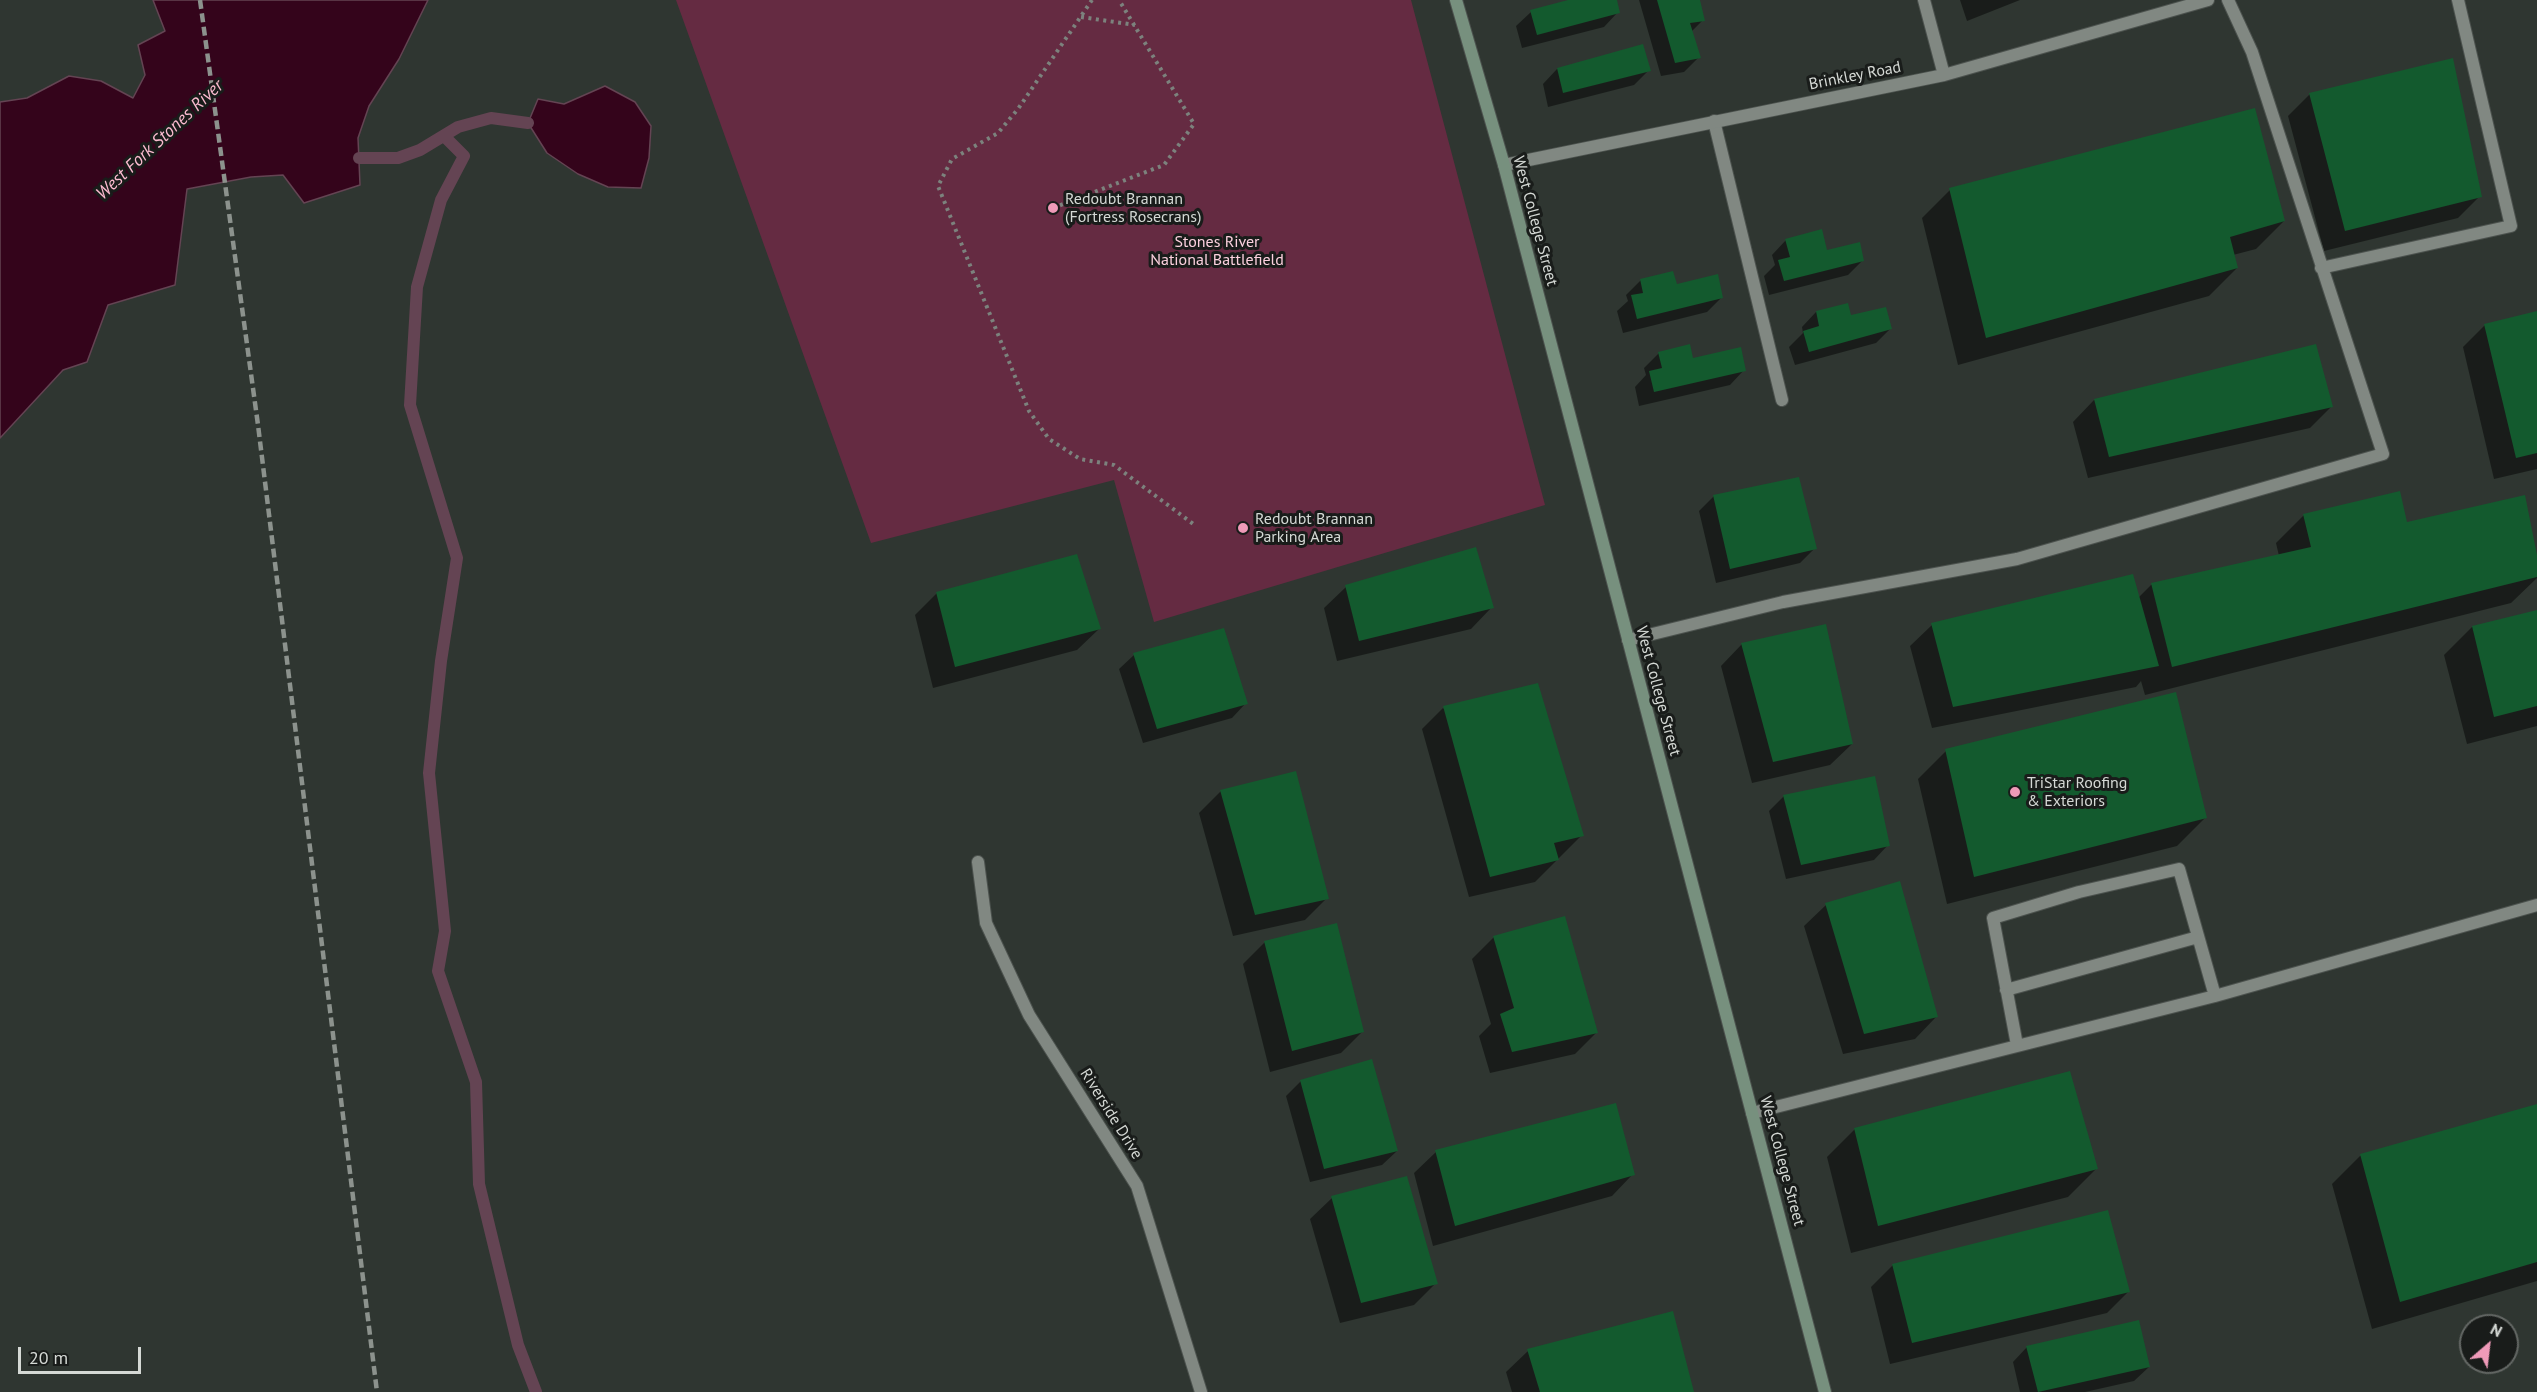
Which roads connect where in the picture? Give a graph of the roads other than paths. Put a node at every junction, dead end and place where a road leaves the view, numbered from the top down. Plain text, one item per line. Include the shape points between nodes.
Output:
1 (1456, 0) edge
2 (1924, 0) edge
3 (2208, 0) edge
4 (2228, 0) edge
5 (2458, 0) edge
6 (1944, 75) junction
7 (1714, 121) junction
8 (1504, 165) junction
9 (2321, 268) junction
10 (1782, 400) dead end
11 (1628, 640) junction
12 (978, 862) dead end
13 (2537, 905) edge
14 (2198, 937) junction
15 (2006, 990) junction
16 (2215, 996) junction
17 (2017, 1045) junction
18 (1752, 1113) junction
19 (1200, 1392) edge
20 (1825, 1392) edge

1 - 8 street, West College Street
2 - 6 street
3 - 6 street, Brinkley Road
4 - 9 street via 2252,52
5 - 9 street via 2511,226
6 - 7 street, Brinkley Road
7 - 8 street, Brinkley Road
7 - 10 street
8 - 11 street, West College Street
9 - 11 street via 2383,454 2017,558 1783,602
11 - 18 street, West College Street
12 - 19 street, Riverside Drive via 986,923 1029,1015 1137,1186
13 - 16 street
14 - 15 street
14 - 15 street via 2179,869 2079,892 1993,918
14 - 16 street
15 - 17 street
16 - 17 street
17 - 18 street
18 - 20 street, West College Street

